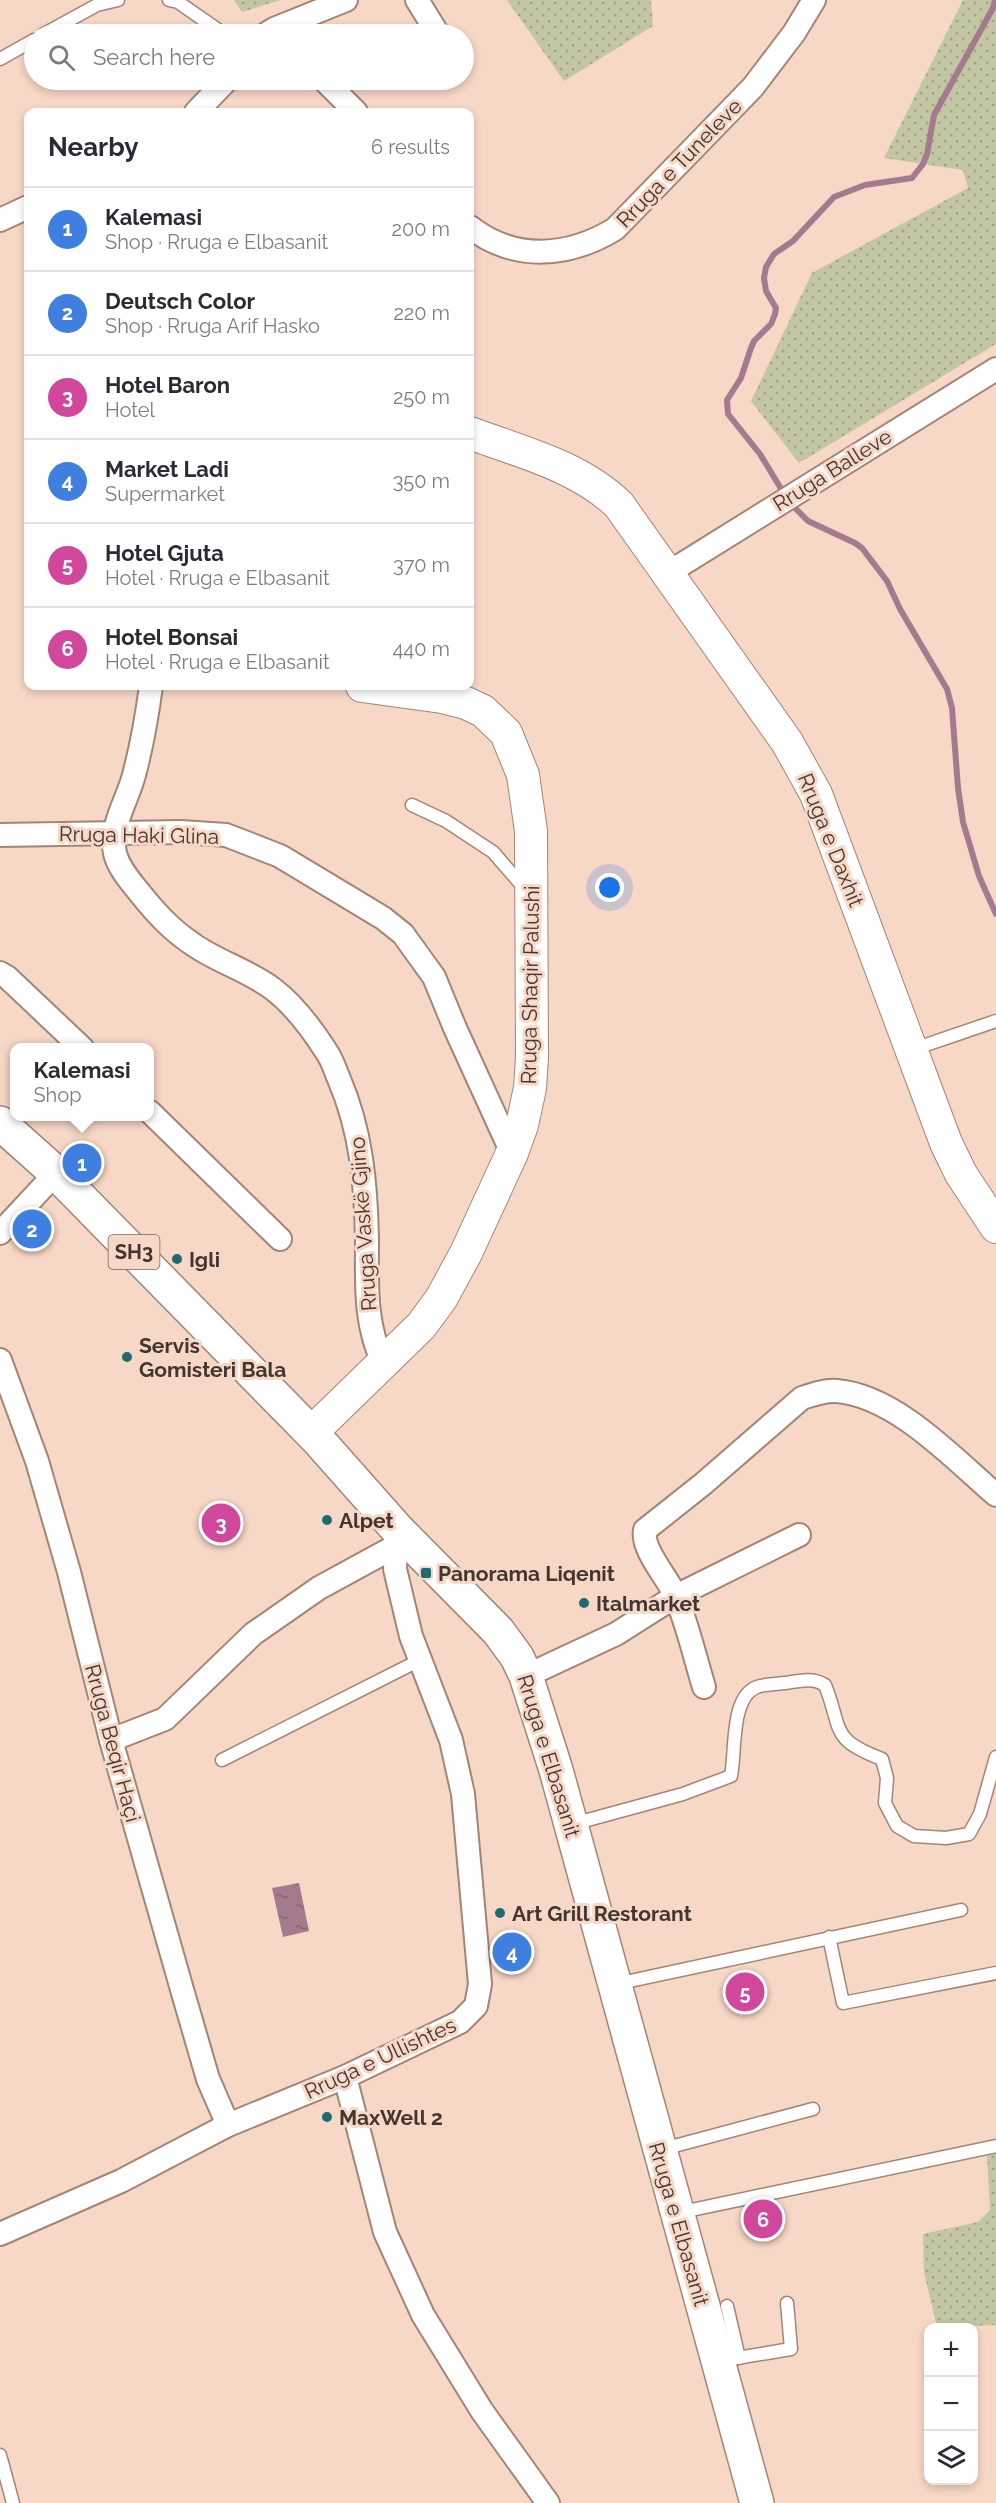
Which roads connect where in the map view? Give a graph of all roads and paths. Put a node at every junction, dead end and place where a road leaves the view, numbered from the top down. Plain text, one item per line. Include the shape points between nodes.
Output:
1 (118, 0) edge
2 (169, 0) edge
3 (346, 0) edge
4 (417, 0) edge
5 (814, 0) edge
6 (62, 24) edge
7 (210, 24) edge
8 (286, 24) edge
9 (432, 24) edge
10 (24, 46) edge
11 (0, 59) edge
12 (217, 90) edge
13 (334, 90) edge
14 (200, 108) edge
15 (352, 108) edge
16 (24, 209) edge
17 (0, 220) edge
18 (474, 230) edge
19 (996, 369) edge
20 (474, 434) edge
21 (668, 573) junction
22 (151, 690) edge
23 (391, 690) edge
24 (411, 805) dead end
25 (114, 832) junction
26 (0, 835) edge
27 (533, 900) junction
28 (0, 973) edge
29 (996, 1021) edge
30 (78, 1043) edge
31 (910, 1050) junction
32 (154, 1116) edge
33 (0, 1123) edge
34 (512, 1153) junction
35 (56, 1173) junction
36 (996, 1227) edge
37 (0, 1233) edge
38 (280, 1239) dead end
39 (0, 1360) edge
40 (384, 1364) junction
41 (311, 1433) junction
42 (996, 1495) edge
43 (799, 1535) dead end
44 (396, 1538) junction
45 (676, 1596) junction
46 (420, 1660) junction
47 (526, 1676) junction
48 (704, 1687) dead end
49 (111, 1740) junction
50 (996, 1757) edge
51 (222, 1760) dead end
52 (571, 1824) junction
53 (961, 1910) dead end
54 (829, 1937) junction
55 (996, 1973) edge
56 (614, 1985) junction
57 (345, 2077) junction
58 (813, 2109) dead end
59 (228, 2125) junction
60 (996, 2146) edge
61 (658, 2150) junction
62 (676, 2213) junction
63 (0, 2234) edge
64 (787, 2303) dead end
65 (727, 2306) dead end
66 (728, 2360) junction
67 (0, 2455) edge
68 (13, 2503) edge
69 (548, 2503) edge
70 (757, 2503) edge

1 - 6 lane via 97,5
2 - 7 lane
3 - 8 street
4 - 9 street
5 - 18 street, Rruga e Tuneleve via 753,87 615,229 574,249 552,252 504,246
10 - 11 lane
12 - 14 street
13 - 15 street
16 - 17 street
19 - 21 street, Rruga Balleve
20 - 21 street, Rruga e Daxhit via 564,468 603,490 619,505
21 - 31 street, Rruga e Daxhit via 803,768
22 - 25 street, Rruga Vaskë Gjino via 134,777
23 - 27 street, Rruga Shaqir Palushi via 466,703 483,711 506,733 523,775 531,831
24 - 27 lane via 446,821 493,852
25 - 26 street, Rruga Haki Glina
25 - 34 street, Rruga Haki Glina via 226,835 280,856 403,934 434,977
25 - 40 street, Rruga Vaskë Gjino via 115,853 121,866 162,921 195,946 274,990 328,1053 350,1104 359,1139 370,1327
27 - 34 street, Rruga Shaqir Palushi via 530,1088
28 - 30 street
29 - 31 lane
31 - 36 street, Rruga e Daxhit via 961,1174
32 - 38 street
33 - 35 main road, Rruga e Elbasanit / SH3
34 - 40 street, Rruga Shaqir Palushi via 441,1299
35 - 37 street
35 - 41 main road, Rruga e Elbasanit / SH3
39 - 49 street, Rruga Beqir Haçi via 37,1461
40 - 41 street, Rruga Shaqir Palushi
41 - 44 main road, Rruga e Elbasanit / SH3
42 - 45 street via 918,1428 888,1409 854,1394 819,1392 802,1398 645,1530 648,1549
43 - 45 street
44 - 46 street, Rruga e Ullishtes via 395,1569
44 - 47 main road, Rruga e Elbasanit / SH3 via 498,1631
44 - 49 street via 253,1634 165,1719
45 - 47 street via 616,1634
45 - 48 street
46 - 51 lane
46 - 57 street, Rruga e Ullishtes via 450,1740 463,1794 480,1996 460,2022
47 - 52 main road, Rruga e Elbasanit / SH3
49 - 59 street, Rruga Beqir Haçi via 208,2079
50 - 52 lane via 980,1814 969,1834 946,1838 914,1836 897,1826 885,1803 887,1778 882,1759 861,1751 842,1737 825,1685 815,1679 756,1687 742,1699 738,1712 731,1776 683,1794
52 - 56 main road, Rruga e Elbasanit / SH3
53 - 54 lane
54 - 55 lane via 843,2003
54 - 56 lane
56 - 61 main road, Rruga e Elbasanit / SH3
57 - 59 street, Rruga e Ullishtes
57 - 69 street via 385,2232 423,2314 482,2411
58 - 61 lane
59 - 63 street, Rruga e Ullishtes via 122,2181
60 - 62 lane
61 - 62 main road, Rruga e Elbasanit / SH3
62 - 66 main road, Rruga e Elbasanit / SH3
64 - 66 lane via 791,2349
65 - 66 lane
66 - 70 main road, Rruga e Elbasanit / SH3
67 - 68 lane

